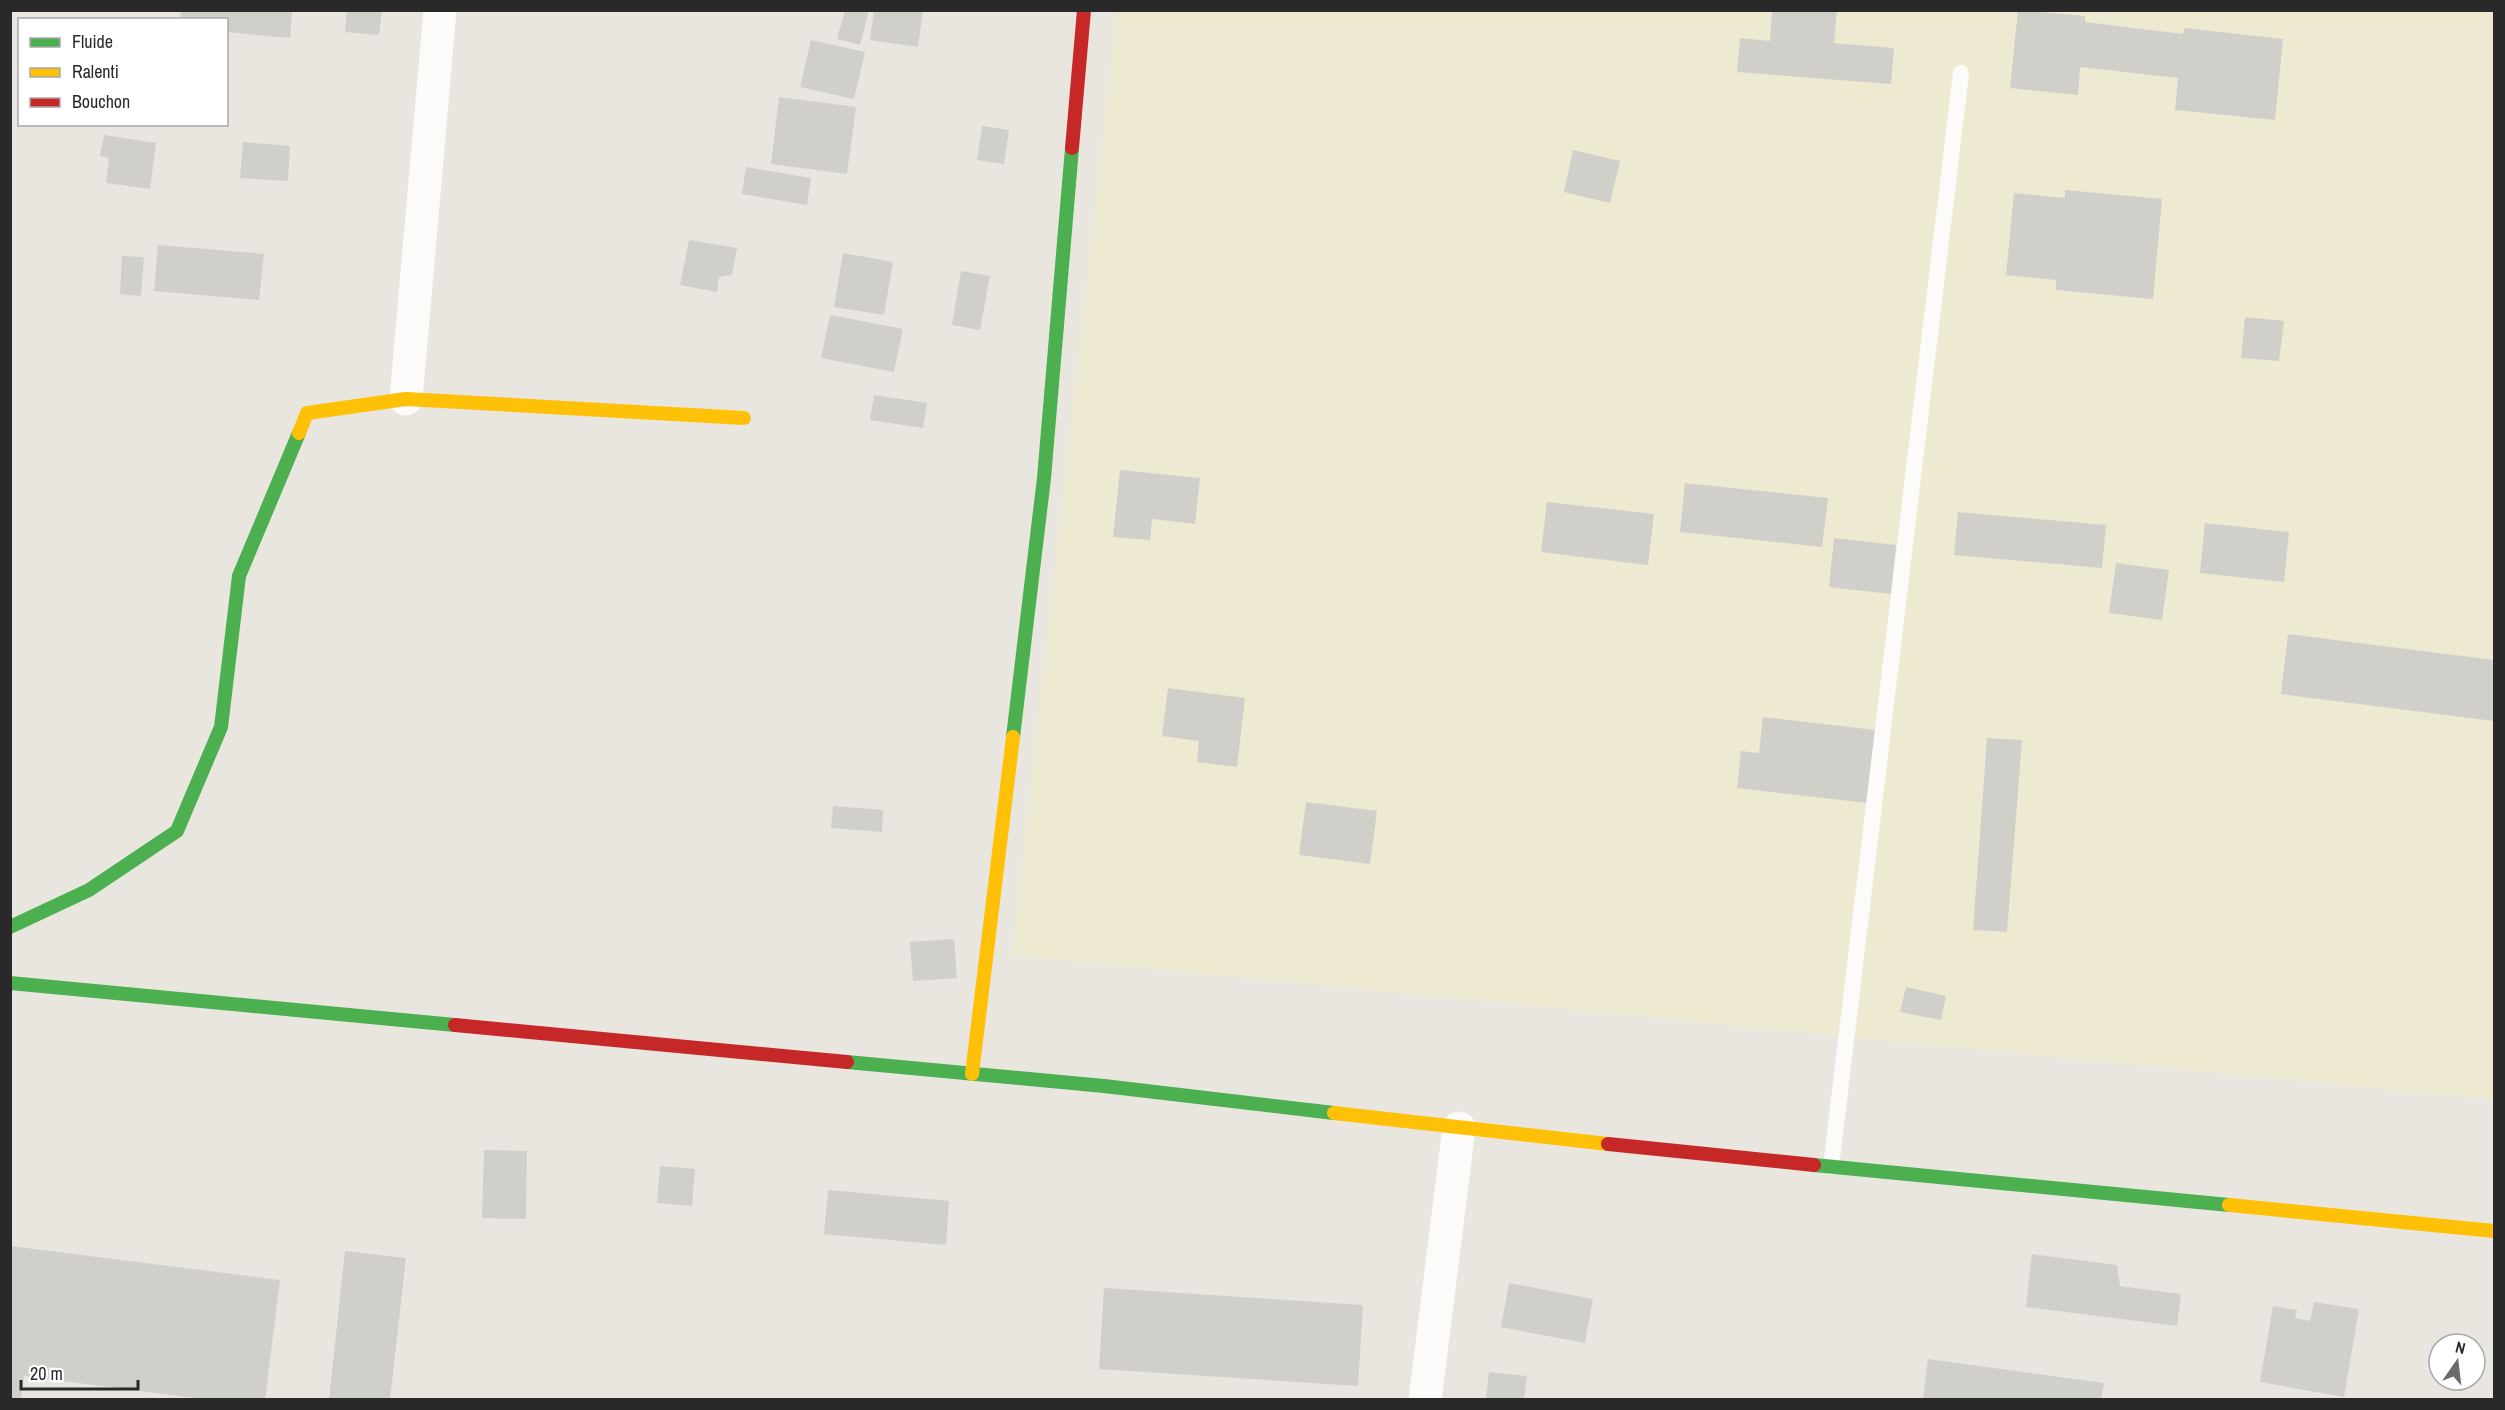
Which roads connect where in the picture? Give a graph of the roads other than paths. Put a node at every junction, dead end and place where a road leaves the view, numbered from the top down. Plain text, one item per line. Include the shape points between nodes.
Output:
1 (440, 10) edge
2 (1084, 10) edge
3 (1961, 73) dead end
4 (406, 399) junction
5 (744, 418) dead end
6 (10, 927) edge
7 (10, 983) edge
8 (972, 1074) junction
9 (1459, 1128) junction
10 (1831, 1167) junction
11 (2494, 1231) edge
12 (1425, 1400) edge

1 - 4 street
2 - 8 main road via 1044,478
3 - 10 lane
4 - 5 main road
4 - 6 main road via 307,413 239,576 221,727 177,831 89,890
7 - 8 main road
8 - 9 main road
9 - 10 main road
9 - 12 street
10 - 11 main road

